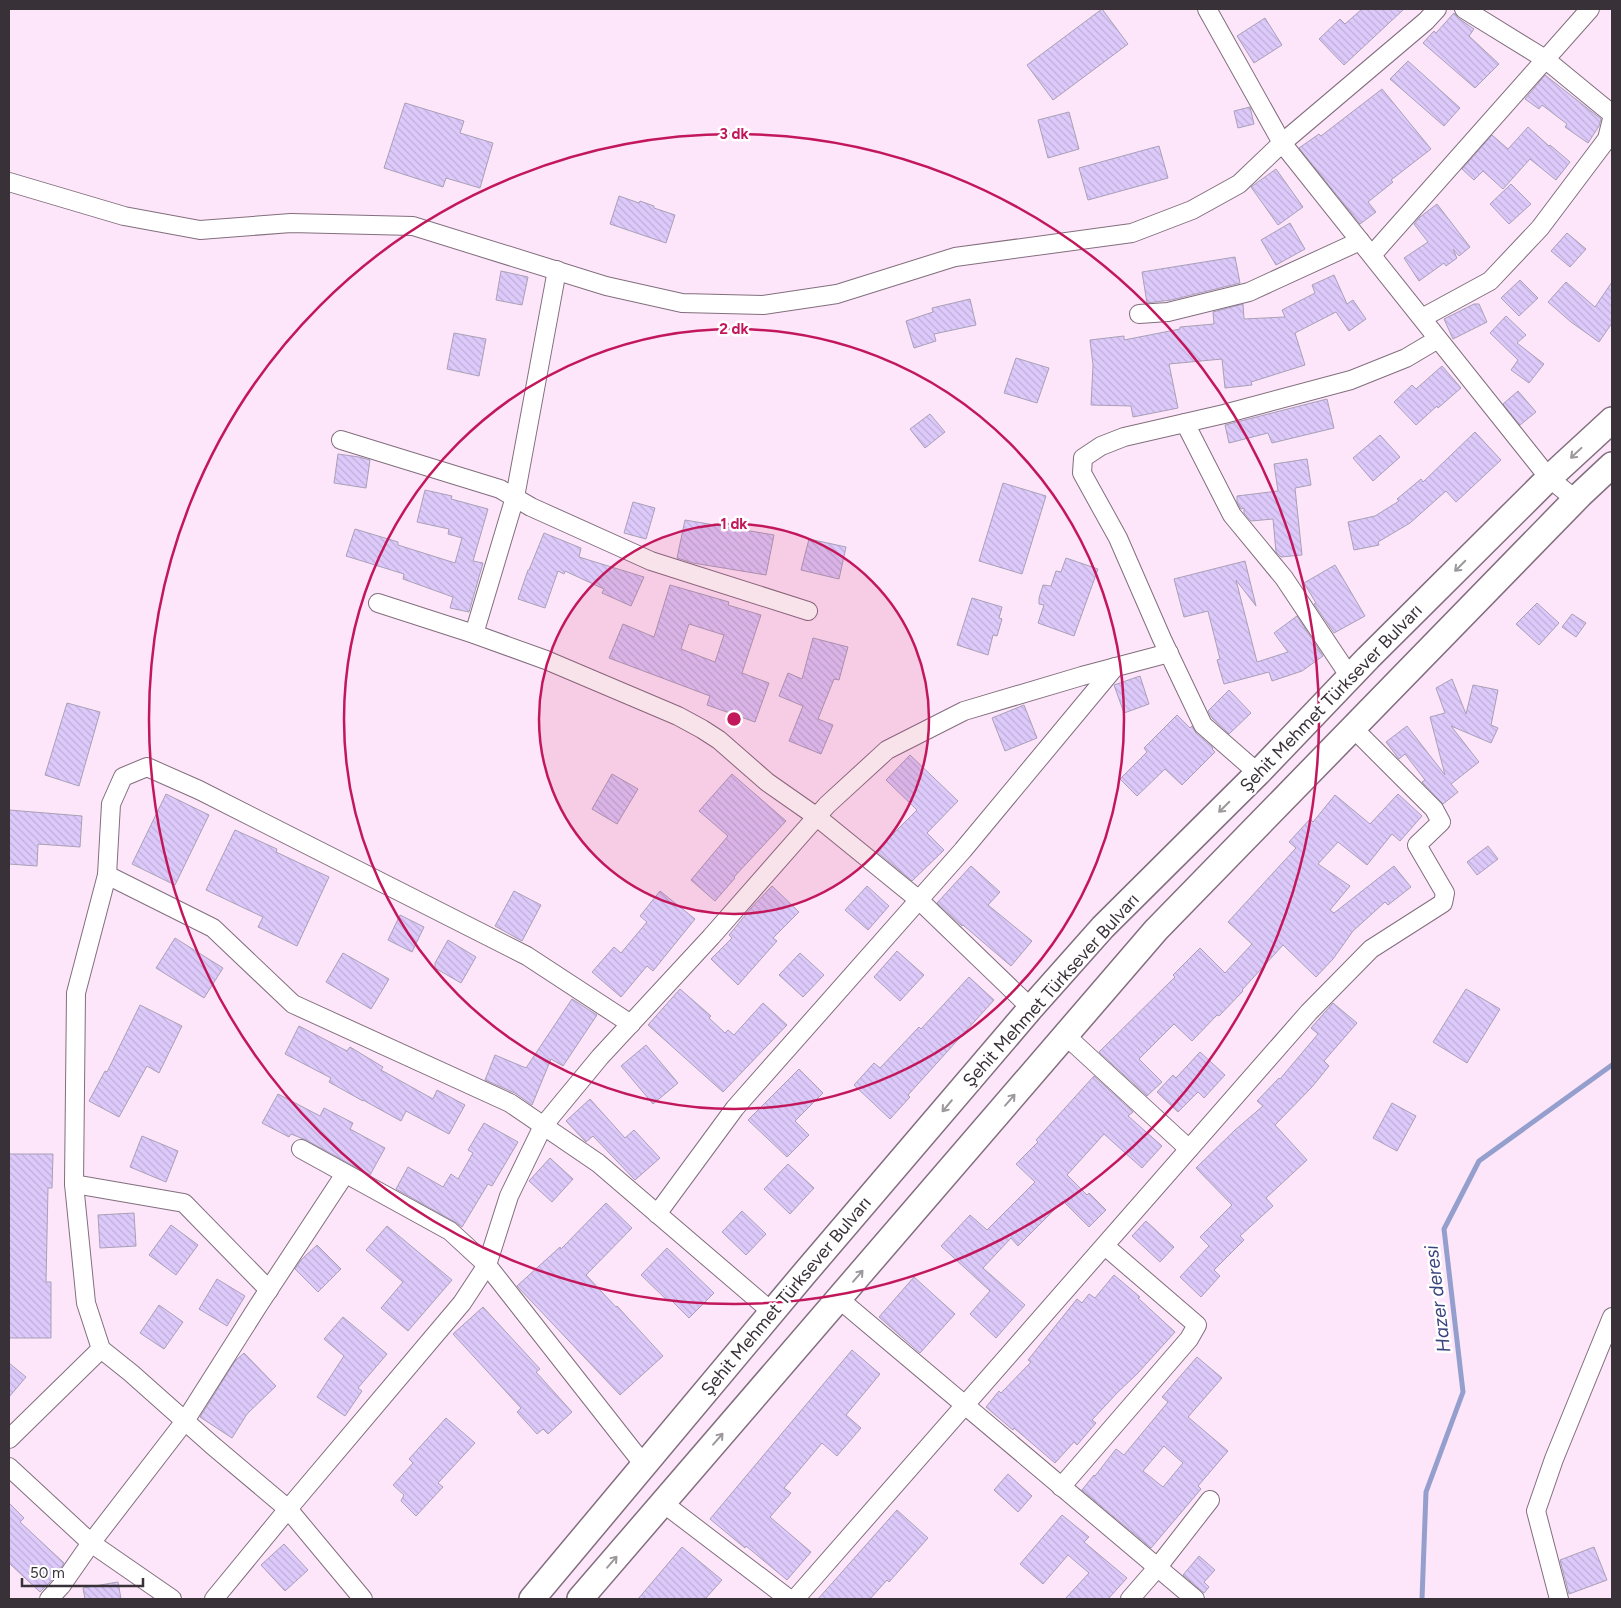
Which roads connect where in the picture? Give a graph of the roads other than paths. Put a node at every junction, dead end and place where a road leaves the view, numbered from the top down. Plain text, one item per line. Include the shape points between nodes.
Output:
1 (1437, 9) edge
2 (1464, 9) edge
3 (1590, 9) edge
4 (1211, 11) edge
5 (1545, 60) junction
6 (1612, 114) edge
7 (1612, 119) edge
8 (1282, 143) junction
9 (9, 182) edge
10 (1360, 241) junction
11 (1372, 255) junction
12 (557, 270) junction
13 (1139, 314) dead end
14 (1422, 318) junction
15 (1438, 339) junction
16 (1612, 420) edge
17 (1186, 423) junction
18 (341, 440) dead end
19 (1612, 465) edge
20 (1549, 478) junction
21 (515, 497) junction
22 (1576, 500) junction
23 (378, 603) dead end
24 (808, 611) dead end
25 (474, 634) junction
26 (1169, 653) junction
27 (1115, 667) junction
28 (1350, 677) junction
29 (1352, 728) junction
30 (1258, 773) junction
31 (817, 817) junction
32 (107, 875) junction
33 (919, 900) junction
34 (1031, 1008) junction
35 (631, 1024) junction
36 (1065, 1035) junction
37 (543, 1126) junction
38 (301, 1149) dead end
39 (1189, 1149) junction
40 (345, 1174) junction
41 (74, 1184) junction
42 (657, 1214) junction
43 (1105, 1246) junction
44 (487, 1265) junction
45 (269, 1290) junction
46 (839, 1299) junction
47 (772, 1312) junction
48 (1612, 1317) edge
49 (101, 1349) junction
50 (964, 1406) junction
51 (185, 1421) junction
52 (9, 1439) edge
53 (644, 1465) junction
54 (9, 1467) edge
55 (1061, 1488) junction
56 (1210, 1500) dead end
57 (663, 1503) junction
58 (288, 1509) junction
59 (92, 1543) junction
60 (1157, 1568) junction
61 (549, 1578) junction
62 (48, 1599) edge
63 (172, 1599) edge
64 (214, 1599) edge
65 (364, 1599) edge
66 (532, 1599) edge
67 (570, 1599) edge
68 (580, 1599) edge
69 (789, 1599) edge
70 (795, 1599) edge
71 (1130, 1599) edge
72 (1195, 1599) edge
73 (1558, 1599) edge

1 - 8 street
2 - 5 street
3 - 5 street
4 - 8 street
5 - 6 street
5 - 11 street
7 - 14 street via 1607,139 1540,228 1490,281
8 - 10 street
8 - 12 street via 1239,184 1192,210 1132,234 955,257 837,294 763,305 682,303 606,286
9 - 12 street via 124,216 200,230 291,223 413,226
10 - 11 street
10 - 13 street via 1249,292 1168,312
11 - 14 street
12 - 21 street
14 - 15 street
15 - 17 street via 1406,358 1351,380
15 - 20 street
16 -> 20 highway, Şehit Mehmet Türksever Bulvarı
17 - 26 street via 1124,437 1083,458 1082,473 1118,538
17 - 28 street via 1232,515 1284,578
18 - 21 street
19 - 22 highway, Şehit Mehmet Türksever Bulvarı
20 - 22 street
20 -> 28 highway, Şehit Mehmet Türksever Bulvarı
21 - 24 street via 651,561
21 - 25 street
22 - 29 highway, Şehit Mehmet Türksever Bulvarı
23 - 25 street
25 - 31 street via 546,660 678,716 719,740 767,782
26 - 27 street
26 - 30 street via 1203,725
27 - 31 street via 955,715 887,750
27 - 33 street
28 - 30 highway, Şehit Mehmet Türksever Bulvarı
29 - 36 highway, Şehit Mehmet Türksever Bulvarı via 1156,930
29 - 39 street via 1434,810 1441,822 1417,845 1445,894 1443,903 1371,950 1310,1012
30 -> 34 highway, Şehit Mehmet Türksever Bulvarı via 1103,927
31 - 33 street
31 - 35 street
32 - 35 street via 111,804 123,777 147,767 199,790 527,956
32 - 37 street via 213,928 293,1004 510,1103
32 - 41 street via 76,993
33 - 34 street
33 - 42 street via 735,1108
34 -> 47 highway, Şehit Mehmet Türksever Bulvarı
35 - 37 street
36 - 39 street
46 -> 36 highway, Şehit Mehmet Türksever Bulvarı
37 - 42 street via 598,1163
37 - 44 street via 510,1196
38 - 40 street
39 - 43 street
40 - 44 street via 450,1231
40 - 45 street
41 - 45 street via 184,1203
41 - 49 street via 86,1303
42 - 47 street
43 - 50 street
43 - 55 street via 1197,1325 1189,1339
44 - 53 street
44 - 58 street via 462,1303
45 - 51 street
46 - 50 street
57 -> 46 highway, Şehit Mehmet Türksever Bulvarı
47 - 53 highway, Şehit Mehmet Türksever Bulvarı
48 - 73 street via 1536,1511
49 - 51 street
49 - 52 street
50 - 55 street
50 - 70 street
51 - 58 street
51 - 59 street
53 - 61 highway, Şehit Mehmet Türksever Bulvarı
54 - 59 street
55 - 60 street
56 - 60 street
68 -> 57 highway, Şehit Mehmet Türksever Bulvarı
57 - 69 street
58 - 64 street
58 - 65 street
59 - 62 street
59 - 63 street
60 - 71 street
60 - 72 street
61 - 66 highway, Şehit Mehmet Türksever Bulvarı
61 - 67 highway

